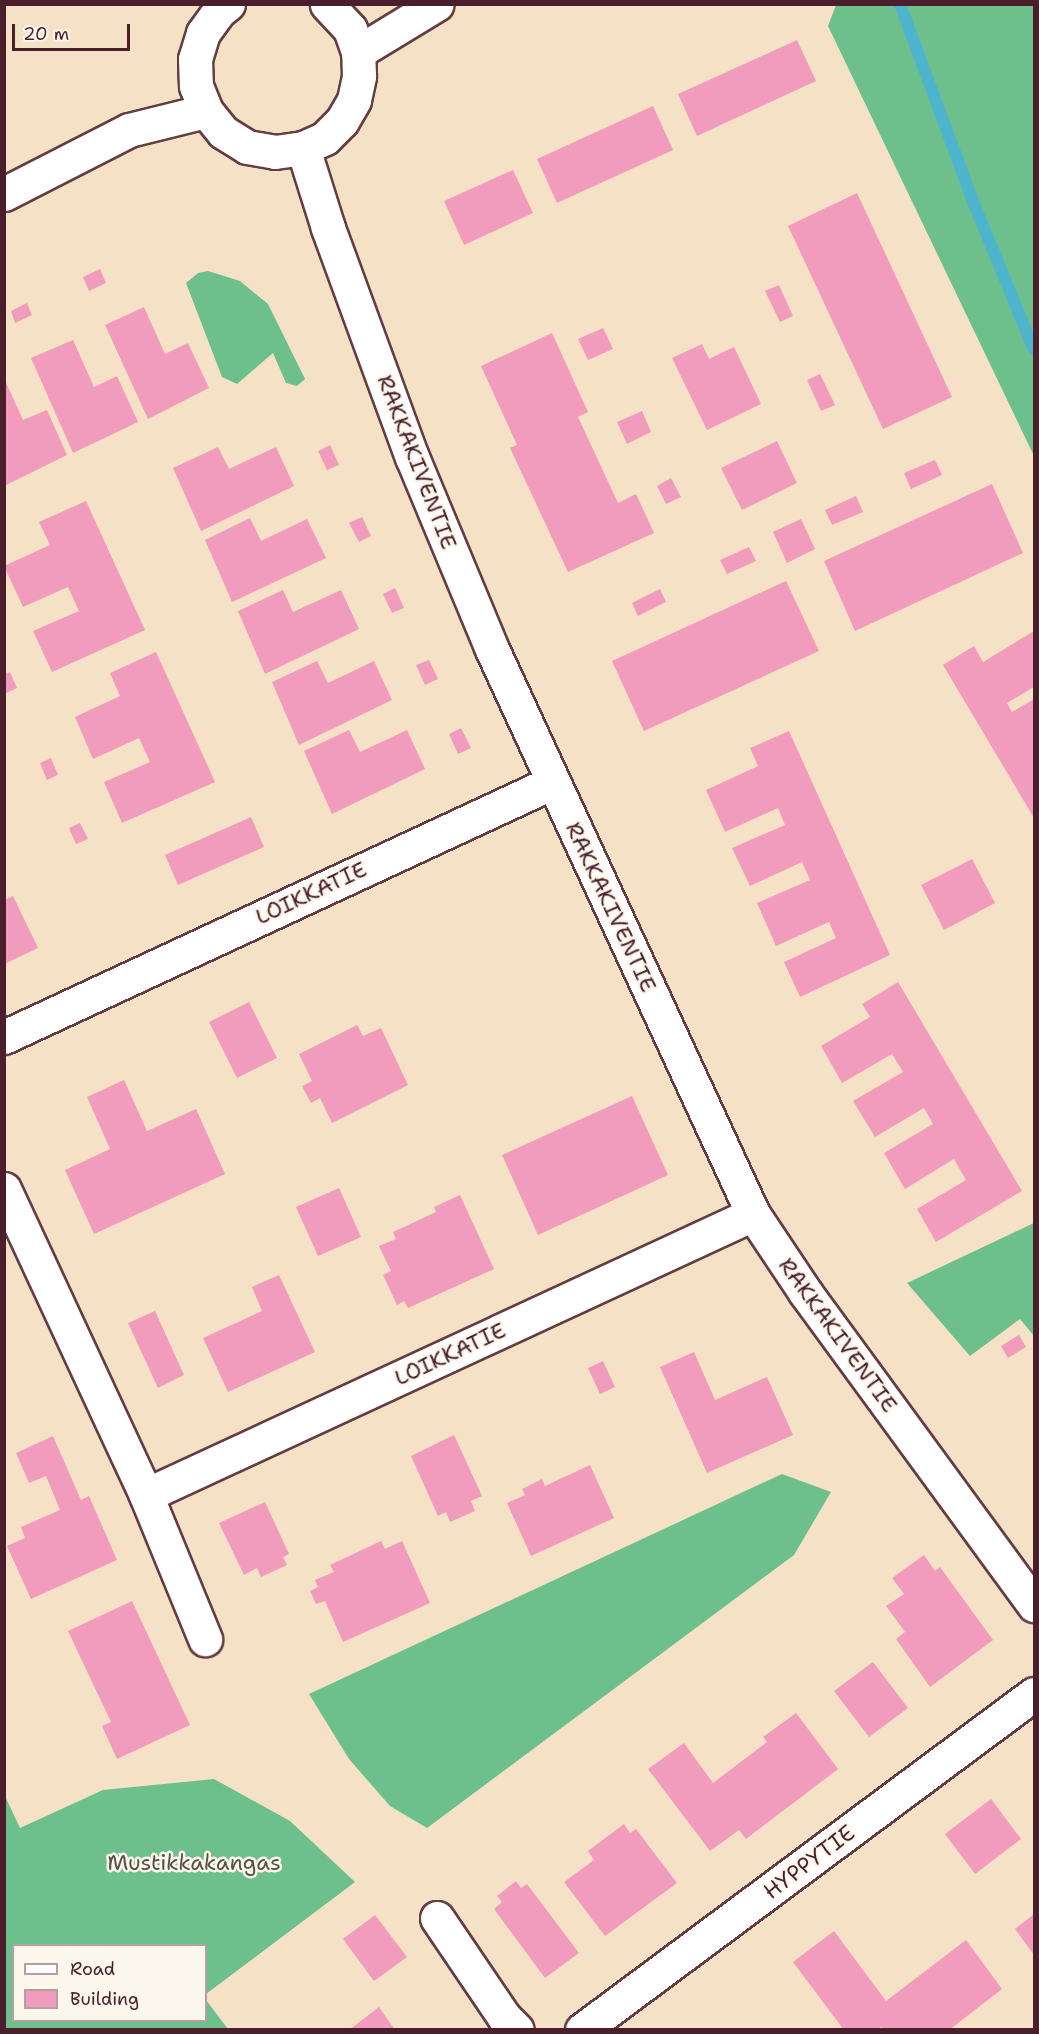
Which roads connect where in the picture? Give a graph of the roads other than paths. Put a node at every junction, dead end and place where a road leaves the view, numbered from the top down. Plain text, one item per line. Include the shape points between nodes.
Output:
1 (228, 4) edge
2 (327, 4) edge
3 (437, 4) edge
4 (358, 52) junction
5 (206, 111) junction
6 (303, 148) junction
7 (4, 194) edge
8 (553, 782) junction
9 (4, 1037) edge
10 (4, 1189) edge
11 (753, 1214) junction
12 (146, 1495) junction
13 (1035, 1605) edge
14 (205, 1639) dead end
15 (1035, 1694) edge
16 (437, 1918) dead end
17 (517, 2030) edge
18 (582, 2030) edge

1 - 5 street via 204,33 195,58 196,86
2 - 4 street via 350,29
3 - 4 street
4 - 6 street via 354,100 342,121 325,138
5 - 6 street via 223,132 248,147 275,152
5 - 7 street via 129,130
6 - 8 street, RAKKAKIVENTIE via 328,228 412,457 491,647
8 - 9 street, LOIKKATIE
8 - 11 street, RAKKAKIVENTIE
10 - 12 street
11 - 12 street, LOIKKATIE
11 - 13 street, RAKKAKIVENTIE via 805,1292
12 - 14 street
15 - 18 street, HYPPYTIE
16 - 17 street via 504,2017

